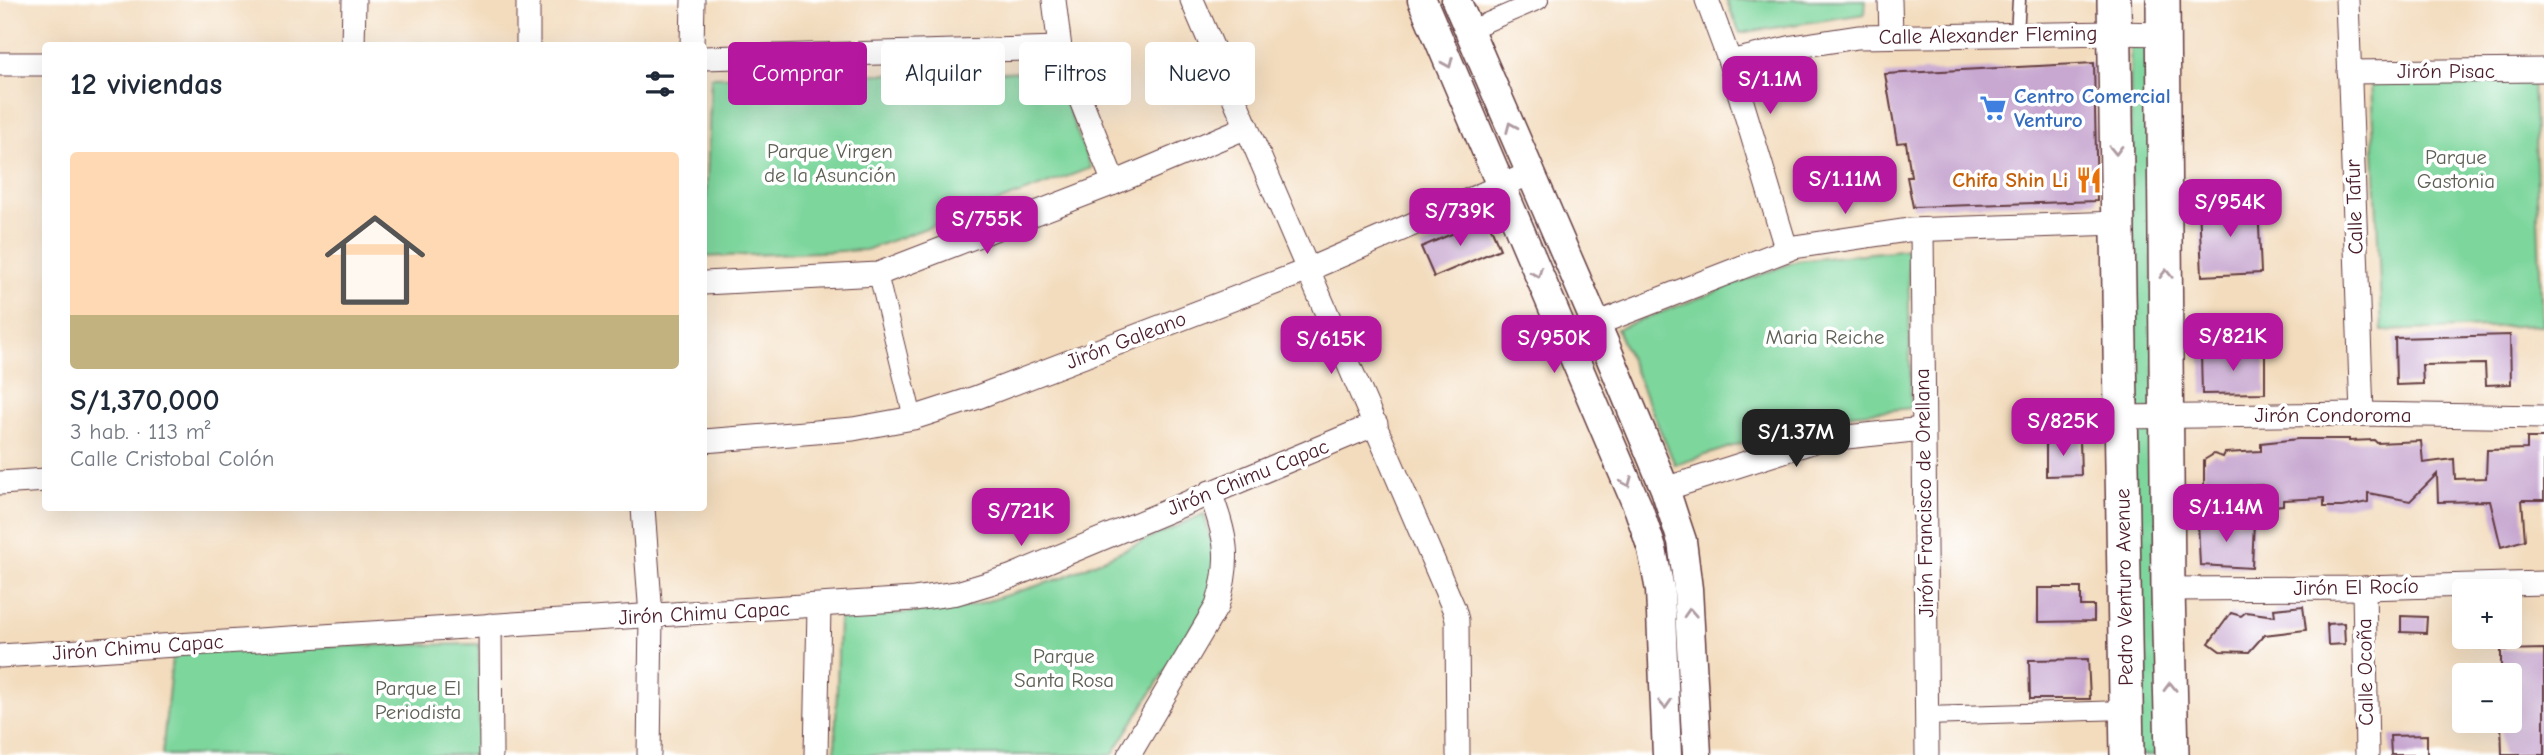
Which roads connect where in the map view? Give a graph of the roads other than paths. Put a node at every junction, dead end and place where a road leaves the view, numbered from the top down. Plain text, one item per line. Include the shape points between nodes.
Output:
1 (354, 0) edge
2 (528, 0) edge
3 (693, 0) edge
4 (1055, 0) edge
5 (1192, 0) edge
6 (1422, 0) edge
7 (1456, 0) edge
8 (1539, 0) edge
9 (1707, 0) edge
10 (1890, 0) edge
11 (2019, 0) edge
12 (2163, 0) edge
13 (2347, 0) edge
14 (2114, 16) edge
15 (1469, 30) junction
16 (2017, 34) junction
17 (2164, 34) junction
18 (1891, 36) junction
19 (353, 42) edge
20 (528, 42) edge
21 (692, 42) edge
22 (1059, 42) edge
23 (1019, 49) edge
24 (707, 58) edge
25 (1730, 62) junction
26 (0, 64) edge
27 (42, 64) edge
28 (2544, 70) edge
29 (2349, 72) junction
30 (1083, 105) edge
31 (1247, 127) junction
32 (1531, 173) junction
33 (1114, 183) junction
34 (1500, 187) junction
35 (2118, 223) junction
36 (1922, 230) junction
37 (1786, 248) junction
38 (1308, 269) junction
39 (878, 274) junction
40 (707, 283) edge
41 (1596, 324) junction
42 (2362, 414) junction
43 (2167, 416) junction
44 (2121, 417) junction
45 (2544, 417) edge
46 (913, 418) junction
47 (1376, 424) junction
48 (1923, 429) junction
49 (707, 441) edge
50 (42, 480) edge
51 (0, 483) edge
52 (1665, 489) junction
53 (1210, 492) junction
54 (643, 511) edge
55 (2544, 583) edge
56 (2364, 588) junction
57 (2168, 589) junction
58 (818, 607) junction
59 (651, 616) junction
60 (490, 625) junction
61 (0, 656) edge
62 (2126, 710) junction
63 (1926, 716) junction
64 (491, 755) edge
65 (649, 755) edge
66 (816, 755) edge
67 (1129, 755) edge
68 (1458, 755) edge
69 (1667, 755) edge
70 (1697, 755) edge
71 (1927, 755) edge
72 (2127, 755) edge
73 (2172, 755) edge
74 (2367, 755) edge

1 - 19 street
2 - 20 street
3 - 21 street
4 - 22 street
5 - 31 street
6 -> 34 street
7 - 15 street
8 - 15 street
9 - 25 street
10 - 18 street
11 - 16 lane
12 - 17 main road, Pedro Venturo Avenue
13 - 29 street, Calle Tafur
14 - 16 street, Calle Alexander Fleming
14 - 17 street, Calle Alexander Fleming
14 -> 35 main road, Pedro Venturo Avenue
32 -> 15 street
16 - 18 street, Calle Alexander Fleming
43 -> 17 main road, Pedro Venturo Avenue
18 - 25 street, Calle Alexander Fleming via 1811,43
23 - 24 street
25 - 37 street
26 - 27 street
28 - 29 street, Jirón Pisac
29 - 42 street, Calle Tafur
30 - 33 street
31 - 33 street
31 - 38 street
32 - 34 street, Jirón Galeano
32 - 41 street
33 - 39 street
34 - 38 street, Jirón Galeano
34 -> 69 street via 1652,549 1660,590
35 - 36 street
35 - 44 main road, Pedro Venturo Avenue
36 - 37 street
36 - 48 street, Jirón Francisco de Orellana
37 - 41 street
38 - 46 street, Jirón Galeano
38 - 47 street
39 - 40 street
39 - 46 street
41 - 52 street
42 - 43 street, Jirón Condoroma
42 - 45 street, Jirón Condoroma
43 - 44 street, Jirón Condoroma
43 - 57 main road, Pedro Venturo Avenue
44 - 62 main road, Pedro Venturo Avenue
46 - 49 street, Jirón Galeano via 853,429
47 - 53 street, Jirón Chimu Capac
47 - 68 street via 1457,620
48 - 52 street via 1818,440
48 - 63 street, Jirón Francisco de Orellana
50 - 51 street
70 -> 52 street via 1686,569
53 - 58 street, Jirón Chimu Capac via 1010,577 970,589
53 - 67 street via 1227,556 1217,606
54 - 59 street
55 - 56 street, Jirón El Rocío
56 - 57 street, Jirón El Rocío
56 - 74 street, Calle Ocoña
73 -> 57 main road, Pedro Venturo Avenue
58 - 59 street, Jirón Chimu Capac
58 - 66 street
59 - 60 street, Jirón Chimu Capac
59 - 65 street
60 - 61 street, Jirón Chimu Capac
60 - 64 street
62 - 63 street
62 - 72 main road, Pedro Venturo Avenue
63 - 71 street, Jirón Francisco de Orellana

